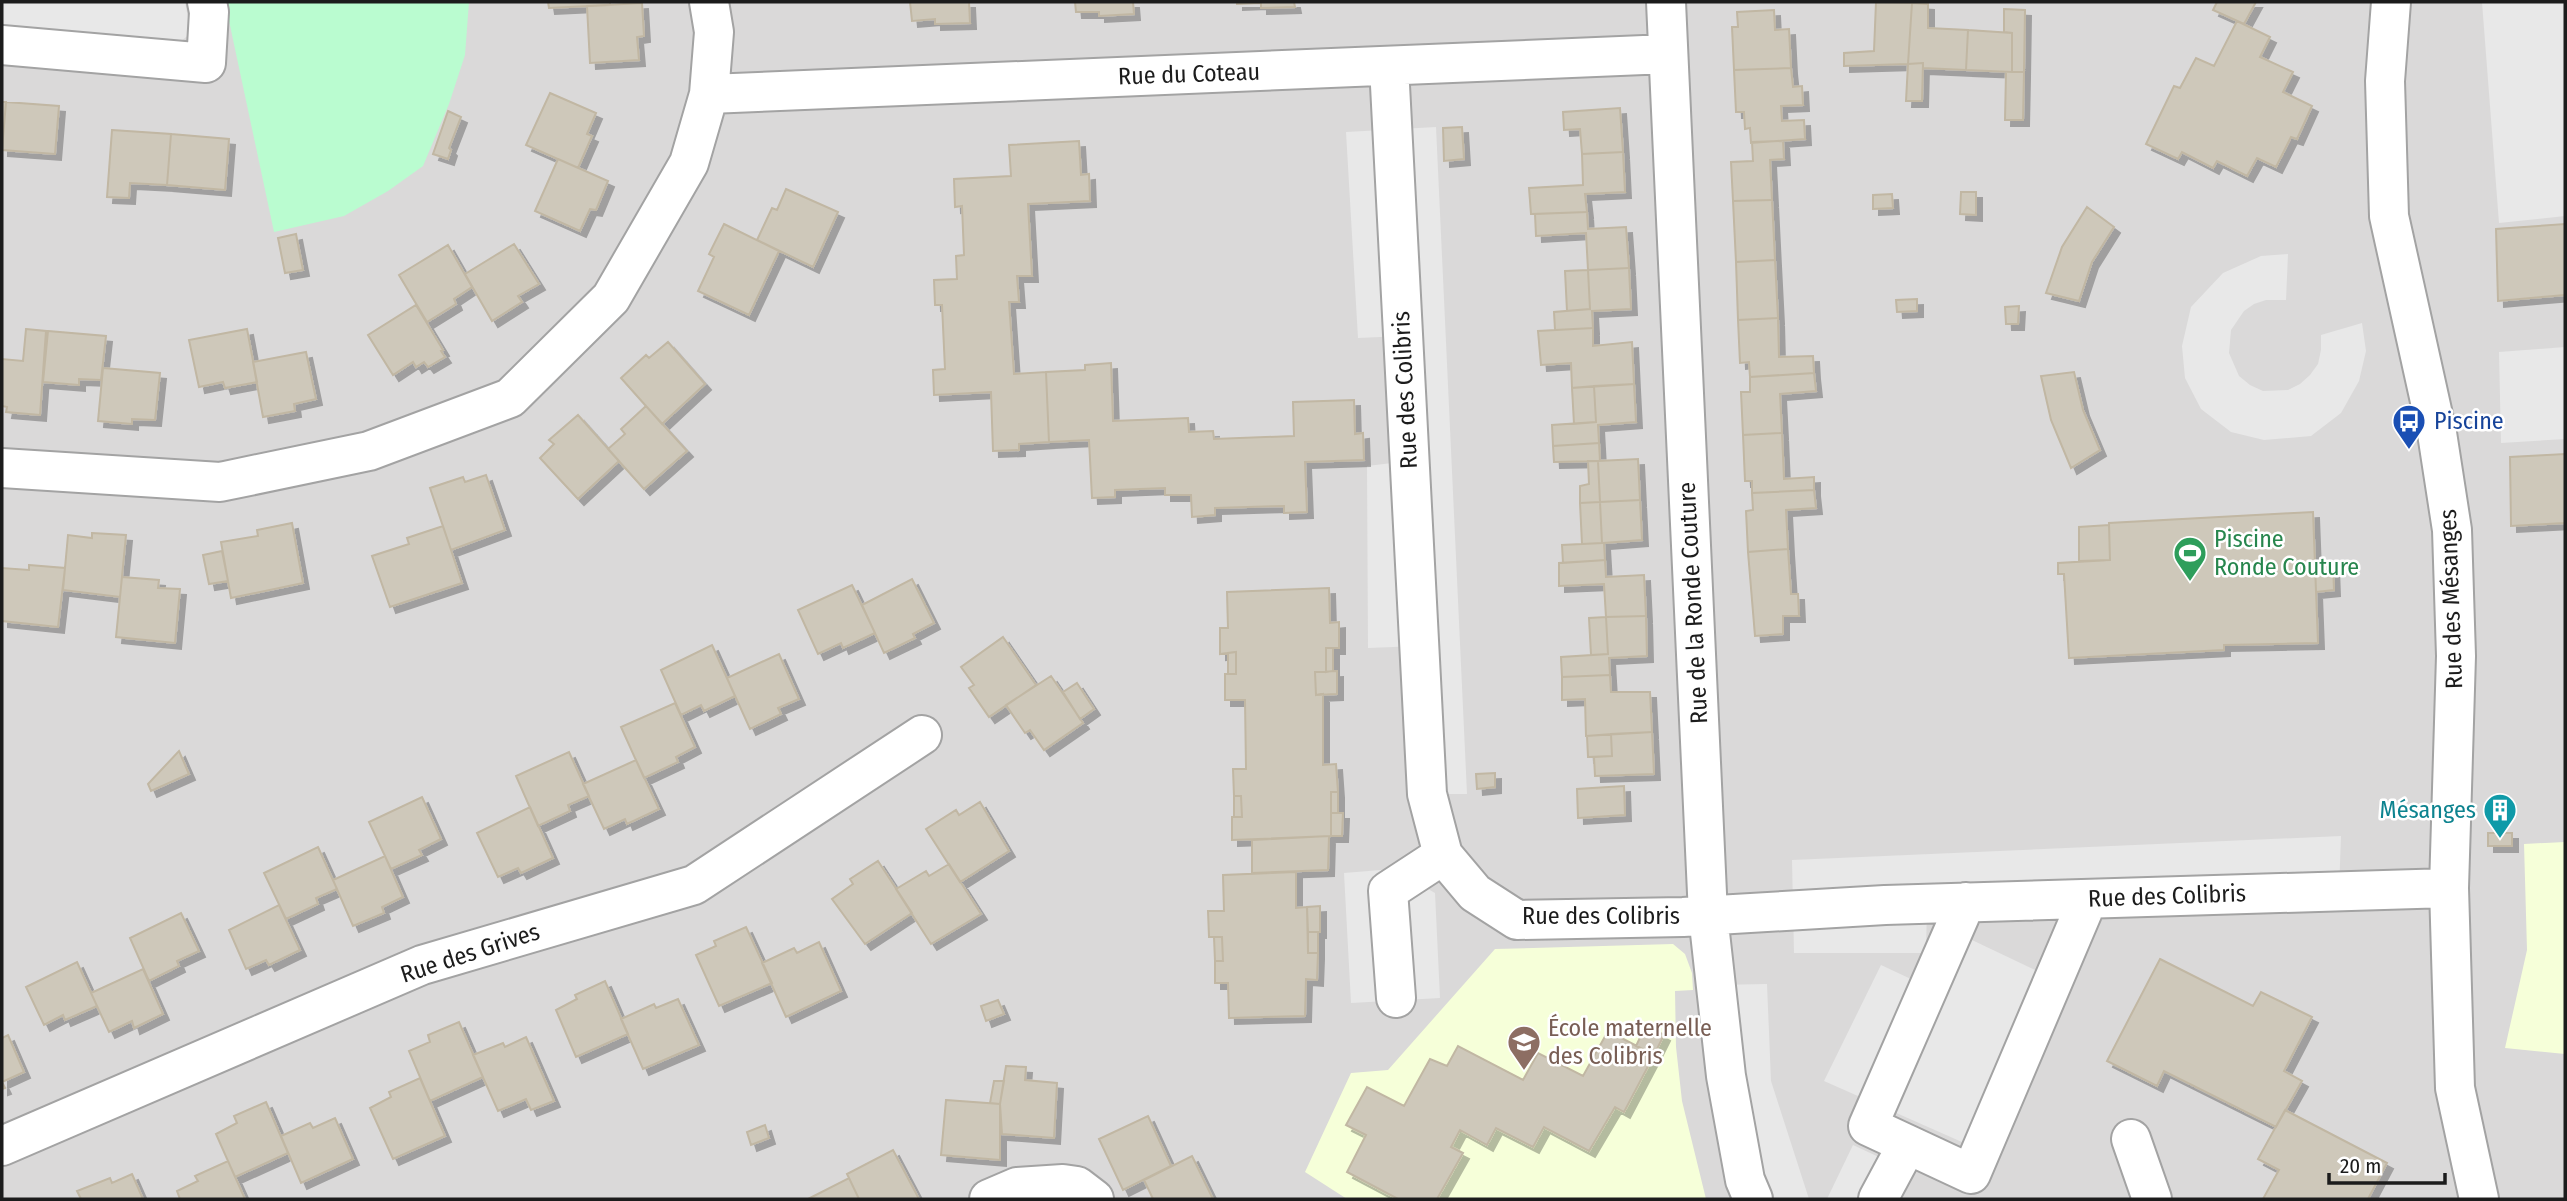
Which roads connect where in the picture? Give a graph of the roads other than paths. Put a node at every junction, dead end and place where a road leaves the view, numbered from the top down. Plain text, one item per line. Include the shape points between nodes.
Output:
1 (207, 2) edge
2 (709, 2) edge
3 (1666, 2) edge
4 (2391, 2) edge
5 (2, 45) edge
6 (1668, 54) junction
7 (1389, 66) junction
8 (709, 94) junction
9 (2, 468) edge
10 (922, 735) dead end
11 (1443, 855) junction
12 (2449, 888) junction
13 (2088, 898) junction
14 (1966, 902) junction
15 (1708, 915) junction
16 (1396, 998) dead end
17 (2130, 1139) dead end
18 (1907, 1145) junction
19 (2, 1146) edge
20 (989, 1199) edge
21 (1094, 1199) edge
22 (1753, 1199) edge
23 (1878, 1199) edge
24 (2152, 1199) edge
25 (2479, 1199) edge

1 - 5 street via 206,63
2 - 8 street via 713,32
3 - 6 street, Rue de la Ronde Couture
4 - 12 street, Rue des Mésanges via 2385,81 2389,216 2437,433 2452,530 2456,656
6 - 7 street, Rue du Coteau
6 - 15 street, Rue de la Ronde Couture
7 - 8 street, Rue du Coteau
7 - 11 street, Rue des Colibris via 1427,794
8 - 9 street via 689,163 611,298 510,398 369,451 220,482
10 - 19 street, Rue des Grives via 694,885 422,965
11 - 15 street, Rue des Colibris via 1475,893 1517,920
11 - 16 street via 1388,891
12 - 13 street, Rue des Colibris
12 - 25 street, Rue des Mésanges via 2455,1088
13 - 14 street, Rue des Colibris
13 - 18 street via 1971,1174
14 - 15 street, Rue des Colibris
14 - 18 street via 1868,1126
15 - 22 street, Rue de la Ronde Couture via 1726,1076 1745,1180
17 - 24 street
18 - 23 street
20 - 21 street via 1017,1187 1063,1184 1077,1186

